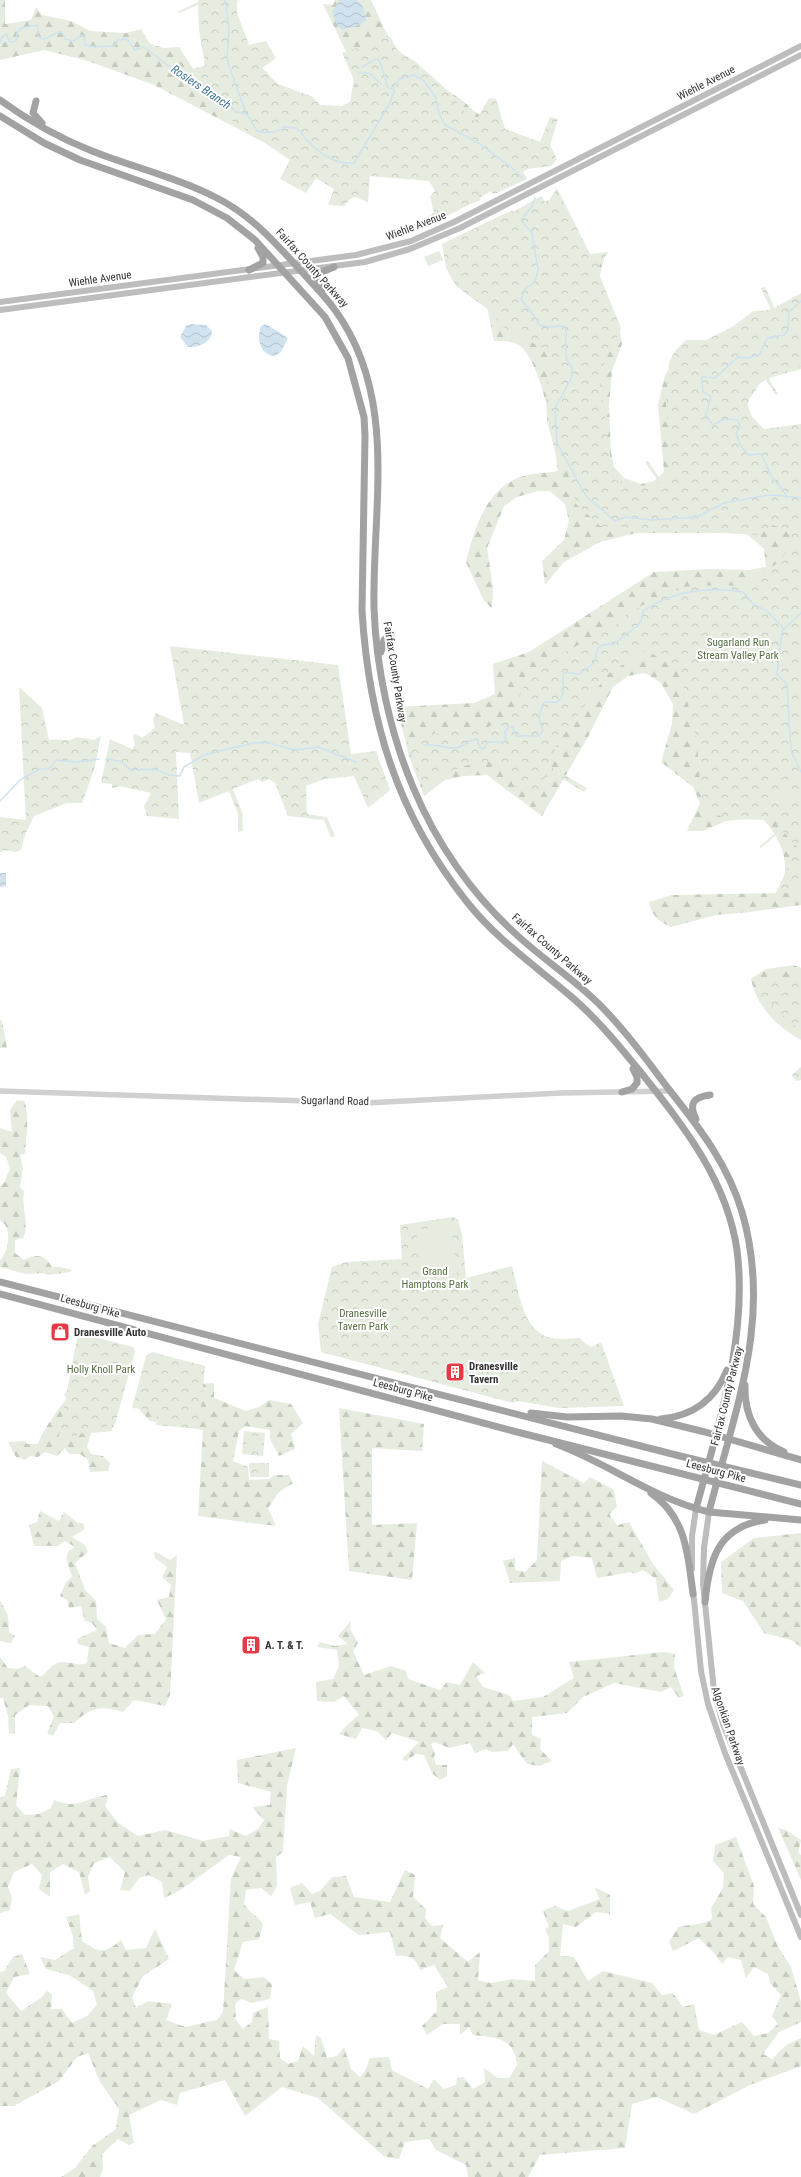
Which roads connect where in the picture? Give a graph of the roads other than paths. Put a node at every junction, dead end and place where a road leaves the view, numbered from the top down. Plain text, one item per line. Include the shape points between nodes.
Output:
1 (801, 46) edge
2 (801, 55) edge
3 (0, 100) edge
4 (36, 101) dead end
5 (0, 116) edge
6 (67, 140) junction
7 (247, 233) junction
8 (294, 264) junction
9 (280, 265) junction
10 (334, 267) junction
11 (249, 270) junction
12 (301, 271) junction
13 (286, 273) junction
14 (326, 299) junction
15 (0, 302) edge
16 (0, 310) edge
17 (391, 634) dead end
18 (380, 658) junction
19 (623, 1051) junction
20 (0, 1091) edge
21 (655, 1091) junction
22 (671, 1091) junction
23 (622, 1092) junction
24 (710, 1095) dead end
25 (705, 1135) junction
26 (0, 1282) edge
27 (0, 1294) edge
28 (733, 1353) junction
29 (750, 1357) junction
30 (495, 1408) junction
31 (652, 1419) junction
32 (521, 1433) junction
33 (715, 1435) junction
34 (728, 1439) junction
35 (801, 1459) edge
36 (801, 1485) edge
37 (641, 1486) junction
38 (801, 1504) edge
39 (696, 1509) junction
40 (709, 1512) junction
41 (783, 1518) junction
42 (801, 1520) edge
43 (693, 1594) junction
44 (705, 1602) junction
45 (801, 1915) edge
46 (801, 1937) edge

1 - 8 main road, Wiehle Avenue via 444,227 399,244 356,255
2 - 10 main road, Wiehle Avenue via 420,246 381,258
3 - 6 highway, Fairfax County Parkway via 21,115
4 - 6 highway via 33,111 36,119
5 - 7 highway, Fairfax County Parkway via 44,143 80,160 203,205
6 - 8 highway, Fairfax County Parkway via 216,197 257,224
7 - 9 highway, Fairfax County Parkway
7 - 11 highway via 261,252 264,261
8 - 9 main road, Wiehle Avenue
8 - 12 highway, Fairfax County Parkway
9 - 11 main road, Wiehle Avenue
9 - 13 highway, Fairfax County Parkway
10 - 12 main road, Wiehle Avenue
10 - 14 highway via 316,276
11 - 15 main road, Wiehle Avenue
12 - 13 main road, Wiehle Avenue
12 - 14 highway, Fairfax County Parkway
13 - 16 main road, Wiehle Avenue
13 - 19 highway, Fairfax County Parkway via 335,332 348,358 360,399 365,436 362,611 364,636 379,730 401,793 432,853 468,903 512,948 588,1012
14 - 18 highway, Fairfax County Parkway via 337,312 357,347 375,405 378,458 374,601
17 - 18 highway via 384,640
18 - 22 highway, Fairfax County Parkway via 386,704 406,769 425,813 456,865 484,901 518,936 603,1008
19 - 21 highway, Fairfax County Parkway
19 - 23 highway via 638,1080 636,1086
20 - 23 street, Sugarland Road via 350,1103
21 - 22 street, Sugarland Road
21 - 23 street, Sugarland Road
21 - 28 highway, Fairfax County Parkway via 705,1160 728,1213 737,1250 739,1274 739,1305
22 - 25 highway, Fairfax County Parkway
24 - 25 highway via 699,1097 692,1104 694,1115
25 - 29 highway, Fairfax County Parkway via 730,1179 748,1233 754,1283 754,1322
26 - 30 highway, Leesburg Pike
27 - 32 highway, Leesburg Pike
28 - 31 highway via 720,1386 705,1402 684,1414
28 - 33 highway, Fairfax County Parkway
29 - 34 highway, Fairfax County Parkway
29 - 35 highway via 745,1390 751,1421 772,1446
30 - 31 highway via 558,1417 621,1416
30 - 36 highway, Leesburg Pike
31 - 33 highway
32 - 37 highway via 567,1449
32 - 38 highway, Leesburg Pike
33 - 34 highway
33 - 39 highway, Fairfax County Parkway
34 - 35 highway
34 - 40 highway, Fairfax County Parkway
37 - 39 highway
37 - 43 highway via 666,1504 682,1529 687,1546
39 - 40 highway
39 - 43 main road, Algonkian Parkway via 692,1536
40 - 41 highway
40 - 44 main road, Algonkian Parkway via 703,1557
41 - 42 highway
41 - 44 highway via 751,1523 727,1538 716,1552 709,1568
43 - 46 main road, Algonkian Parkway via 701,1671 710,1709 725,1753
44 - 45 main road, Algonkian Parkway via 712,1676 720,1714

